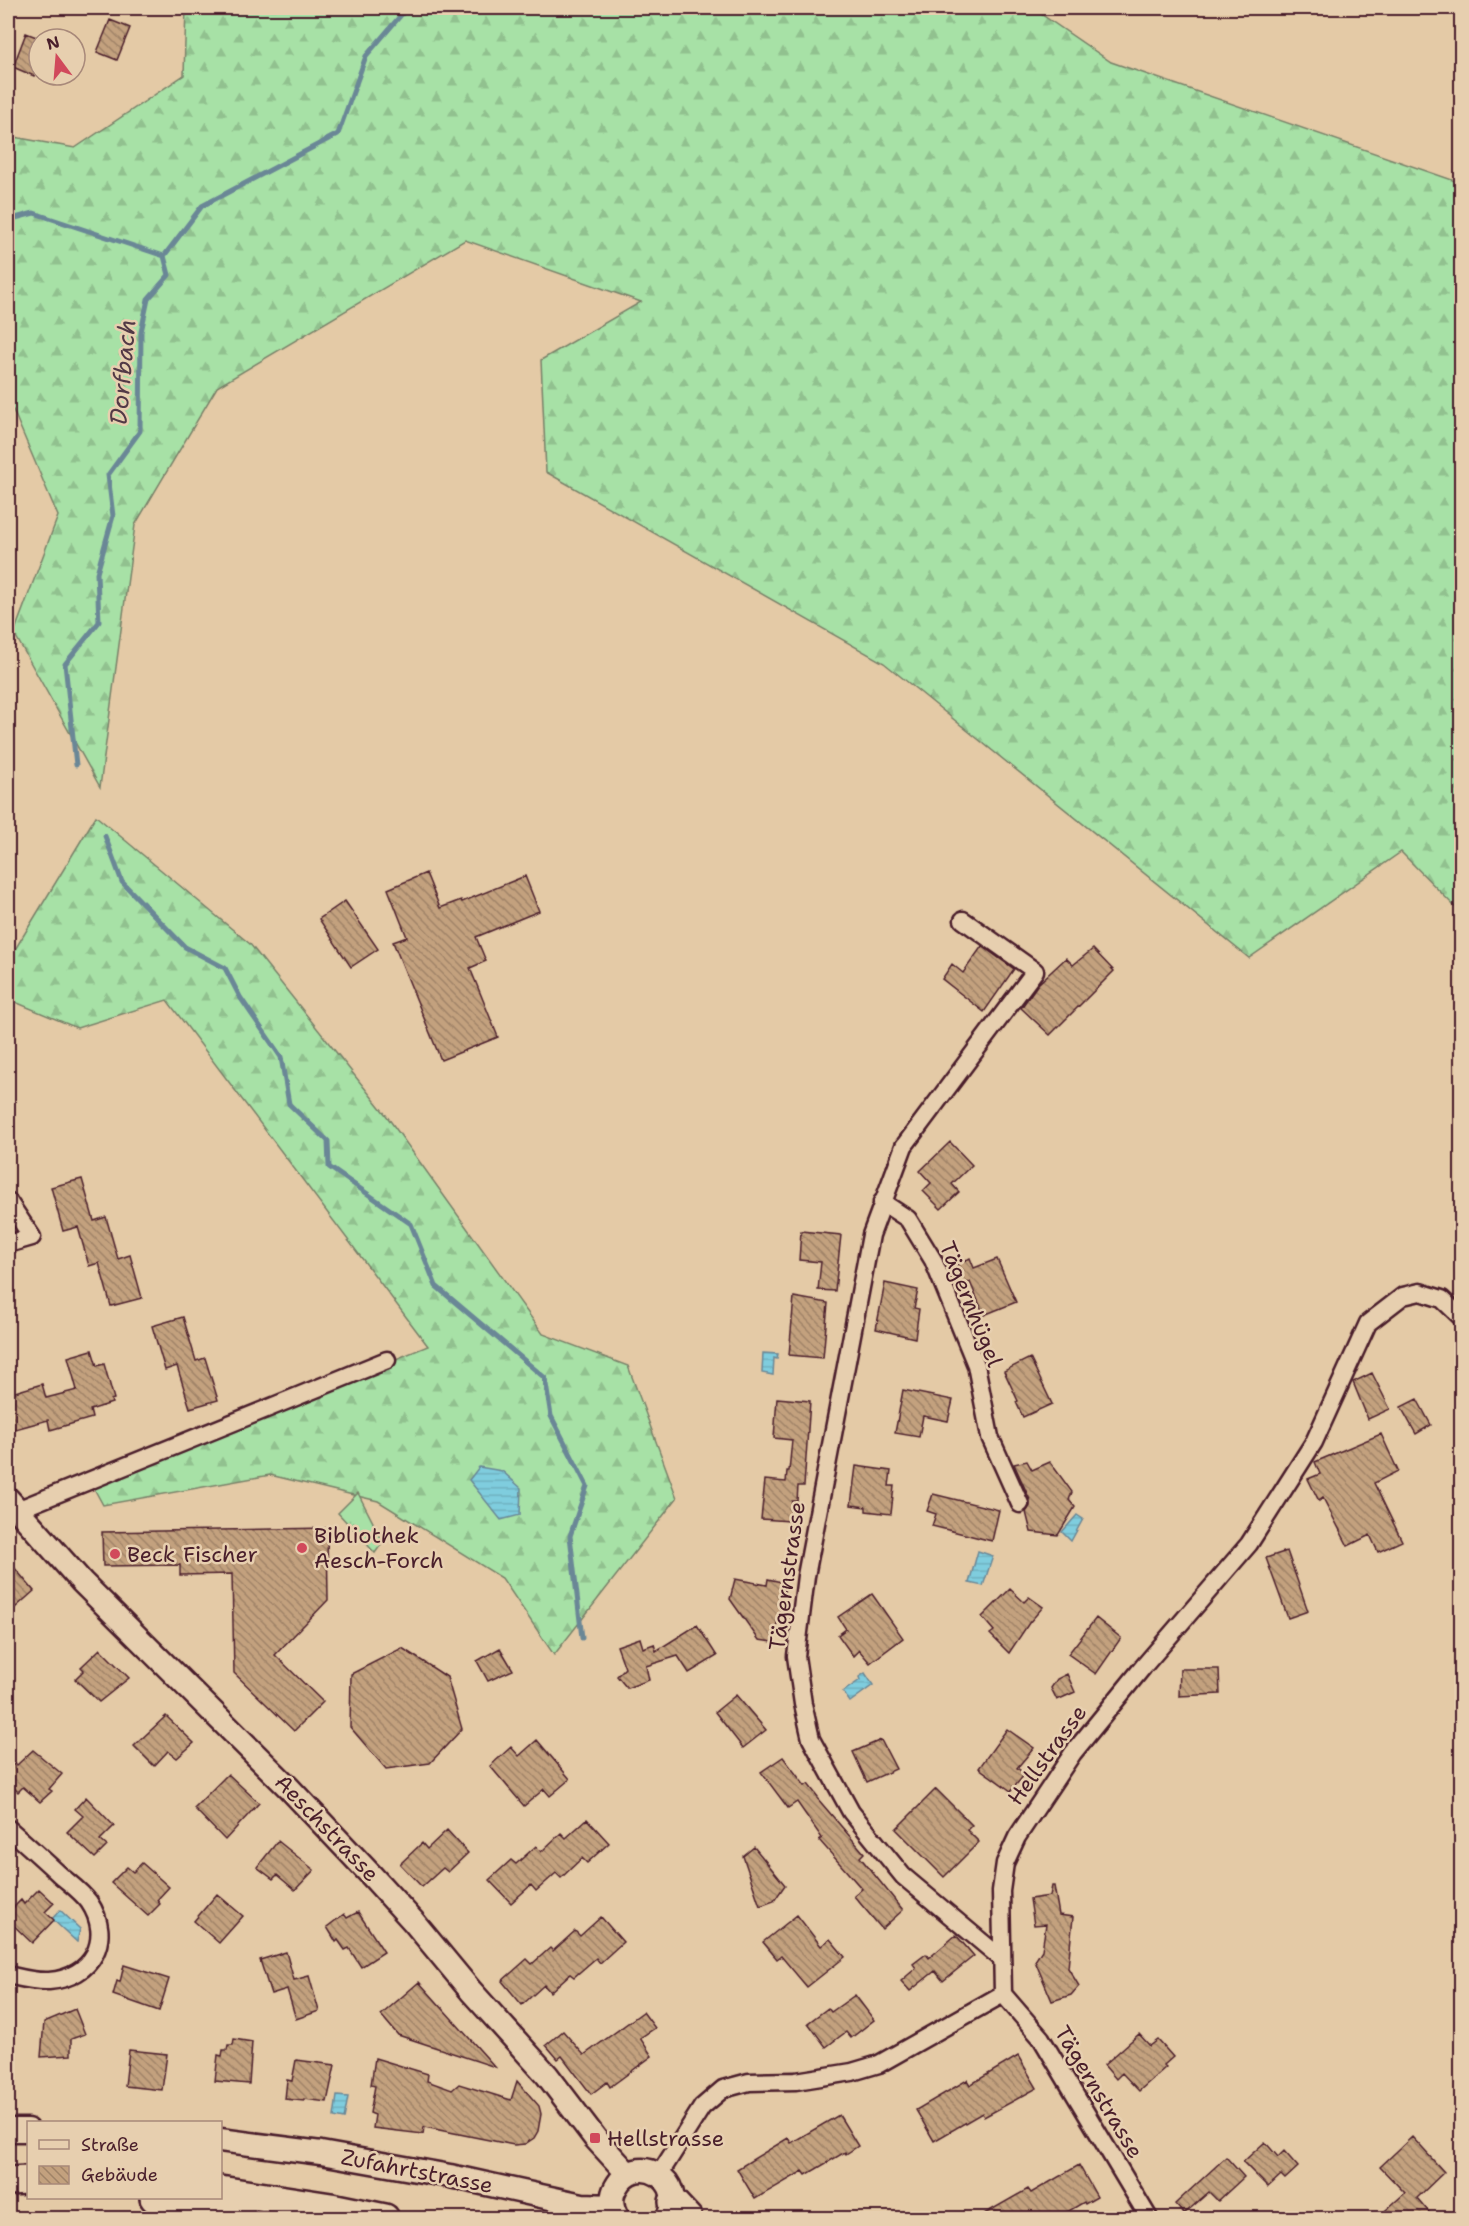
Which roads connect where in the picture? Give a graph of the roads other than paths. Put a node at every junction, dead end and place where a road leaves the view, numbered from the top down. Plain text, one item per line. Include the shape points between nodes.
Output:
1 (963, 920) dead end
2 (8, 1201) edge
3 (882, 1202) junction
4 (8, 1244) edge
5 (1461, 1318) edge
6 (387, 1360) dead end
7 (12, 1504) edge
8 (1020, 1504) dead end
9 (8, 1828) edge
10 (1002, 1959) junction
11 (8, 1975) edge
12 (1002, 1994) junction
13 (8, 2130) edge
14 (27, 2130) edge
15 (222, 2140) edge
16 (628, 2174) junction
17 (659, 2175) junction
18 (27, 2180) edge
19 (8, 2181) edge
20 (222, 2190) edge
21 (27, 2193) edge
22 (8, 2194) edge
23 (164, 2199) edge
24 (615, 2212) edge
25 (676, 2213) edge
26 (317, 2218) edge
27 (385, 2218) edge
28 (1149, 2218) edge

1 - 3 street, Tägernstrasse via 1035,972 904,1146
2 - 4 street via 32,1237
3 - 8 street, Tägernhügel via 908,1219 933,1260 976,1365 990,1437
3 - 10 street, Tägernstrasse via 871,1235 806,1576 796,1656 802,1704 811,1739 850,1812 903,1876
5 - 10 street, Hellstrasse via 1442,1299 1420,1292 1403,1296 1368,1323 1314,1442 1249,1544 1073,1753 1017,1837 1005,1863 1001,1891
6 - 7 street
7 - 16 main road, Aeschstrasse via 82,1581 372,1875
9 - 11 street via 83,1894 94,1910 101,1938 90,1962 65,1978 40,1980
10 - 12 street, Hellstrasse
12 - 17 street via 879,2064 796,2081 749,2082 723,2090 702,2107
12 - 28 street, Tägernstrasse via 1041,2038
13 - 14 main road
15 - 24 main road, Zufahrtstrasse via 450,2176
16 - 17 main road via 640,2170
16 - 24 main road via 614,2191
17 - 25 main road via 668,2184
18 - 19 highway
20 - 27 highway
21 - 22 highway
23 - 26 highway

